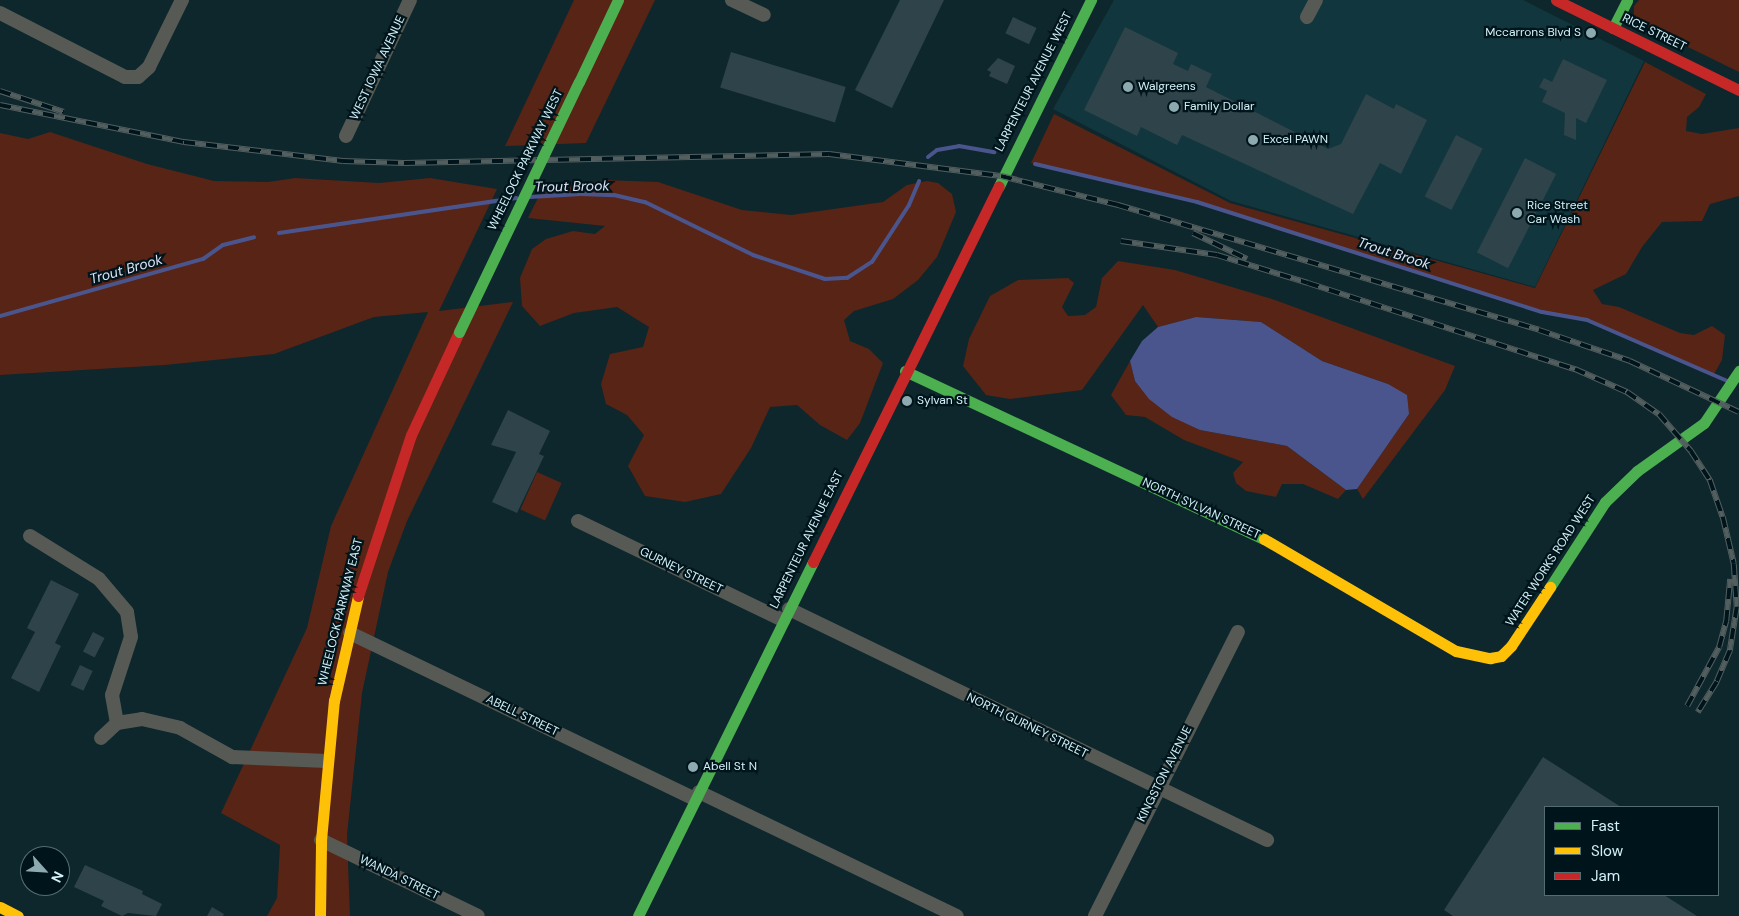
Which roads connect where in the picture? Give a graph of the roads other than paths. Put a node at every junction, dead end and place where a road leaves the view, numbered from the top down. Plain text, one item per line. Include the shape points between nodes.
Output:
1 (182, 0) edge
2 (410, 0) edge
3 (618, 0) edge
4 (732, 0) edge
5 (1090, 0) edge
6 (1316, 0) edge
7 (1556, 0) edge
8 (1627, 0) edge
9 (0, 13) edge
10 (764, 15) dead end
11 (1307, 17) dead end
12 (1613, 28) junction
13 (1739, 90) edge
14 (346, 136) dead end
15 (1002, 176) joint
16 (460, 332) joint
17 (905, 371) junction
18 (1739, 371) edge
19 (578, 521) dead end
20 (30, 536) dead end
21 (786, 615) junction
22 (1238, 632) dead end
23 (350, 633) junction
24 (1490, 658) joint
25 (117, 723) junction
26 (101, 738) dead end
27 (327, 761) junction
28 (1157, 789) junction
29 (697, 795) junction
30 (321, 840) junction
31 (1267, 840) dead end
32 (0, 907) edge
33 (18, 916) edge
34 (320, 916) edge
35 (478, 916) edge
36 (638, 916) edge
37 (957, 916) edge
38 (1095, 916) edge

1 - 9 street via 149,67 138,77 124,77
2 - 14 street, WEST IOWA AVENUE
3 - 16 street, WHEELOCK PARKWAY WEST, bridge
4 - 10 street
5 - 15 street, LARPENTEUR AVENUE WEST
6 - 11 street
7 - 12 street, RICE STREET
8 - 12 street
12 - 13 street, RICE STREET
15 - 17 street, LARPENTEUR AVENUE EAST
16 - 23 street, WHEELOCK PARKWAY EAST via 394,480 364,571
17 - 21 street, LARPENTEUR AVENUE EAST
17 - 24 street, NORTH SYLVAN STREET via 1251,532 1456,651
18 - 24 street, WATER WORKS ROAD WEST via 1704,423 1637,471 1605,502 1512,646 1501,656
19 - 21 street, GURNEY STREET
20 - 25 street via 98,579 127,612 131,637 112,695
21 - 28 street, NORTH GURNEY STREET
21 - 29 street, LARPENTEUR AVENUE EAST
22 - 28 street, KINGSTON AVENUE
23 - 27 street, WHEELOCK PARKWAY EAST via 334,701
23 - 29 street, ABELL STREET
25 - 26 street
25 - 27 street via 136,719 162,721 232,758
27 - 30 street, WHEELOCK PARKWAY EAST
28 - 31 street, NORTH GURNEY STREET
28 - 38 street, KINGSTON AVENUE
29 - 36 street, LARPENTEUR AVENUE EAST
29 - 37 street, ABELL STREET
30 - 34 street, WHEELOCK PARKWAY EAST
30 - 35 street, WANDA STREET
32 - 33 street

